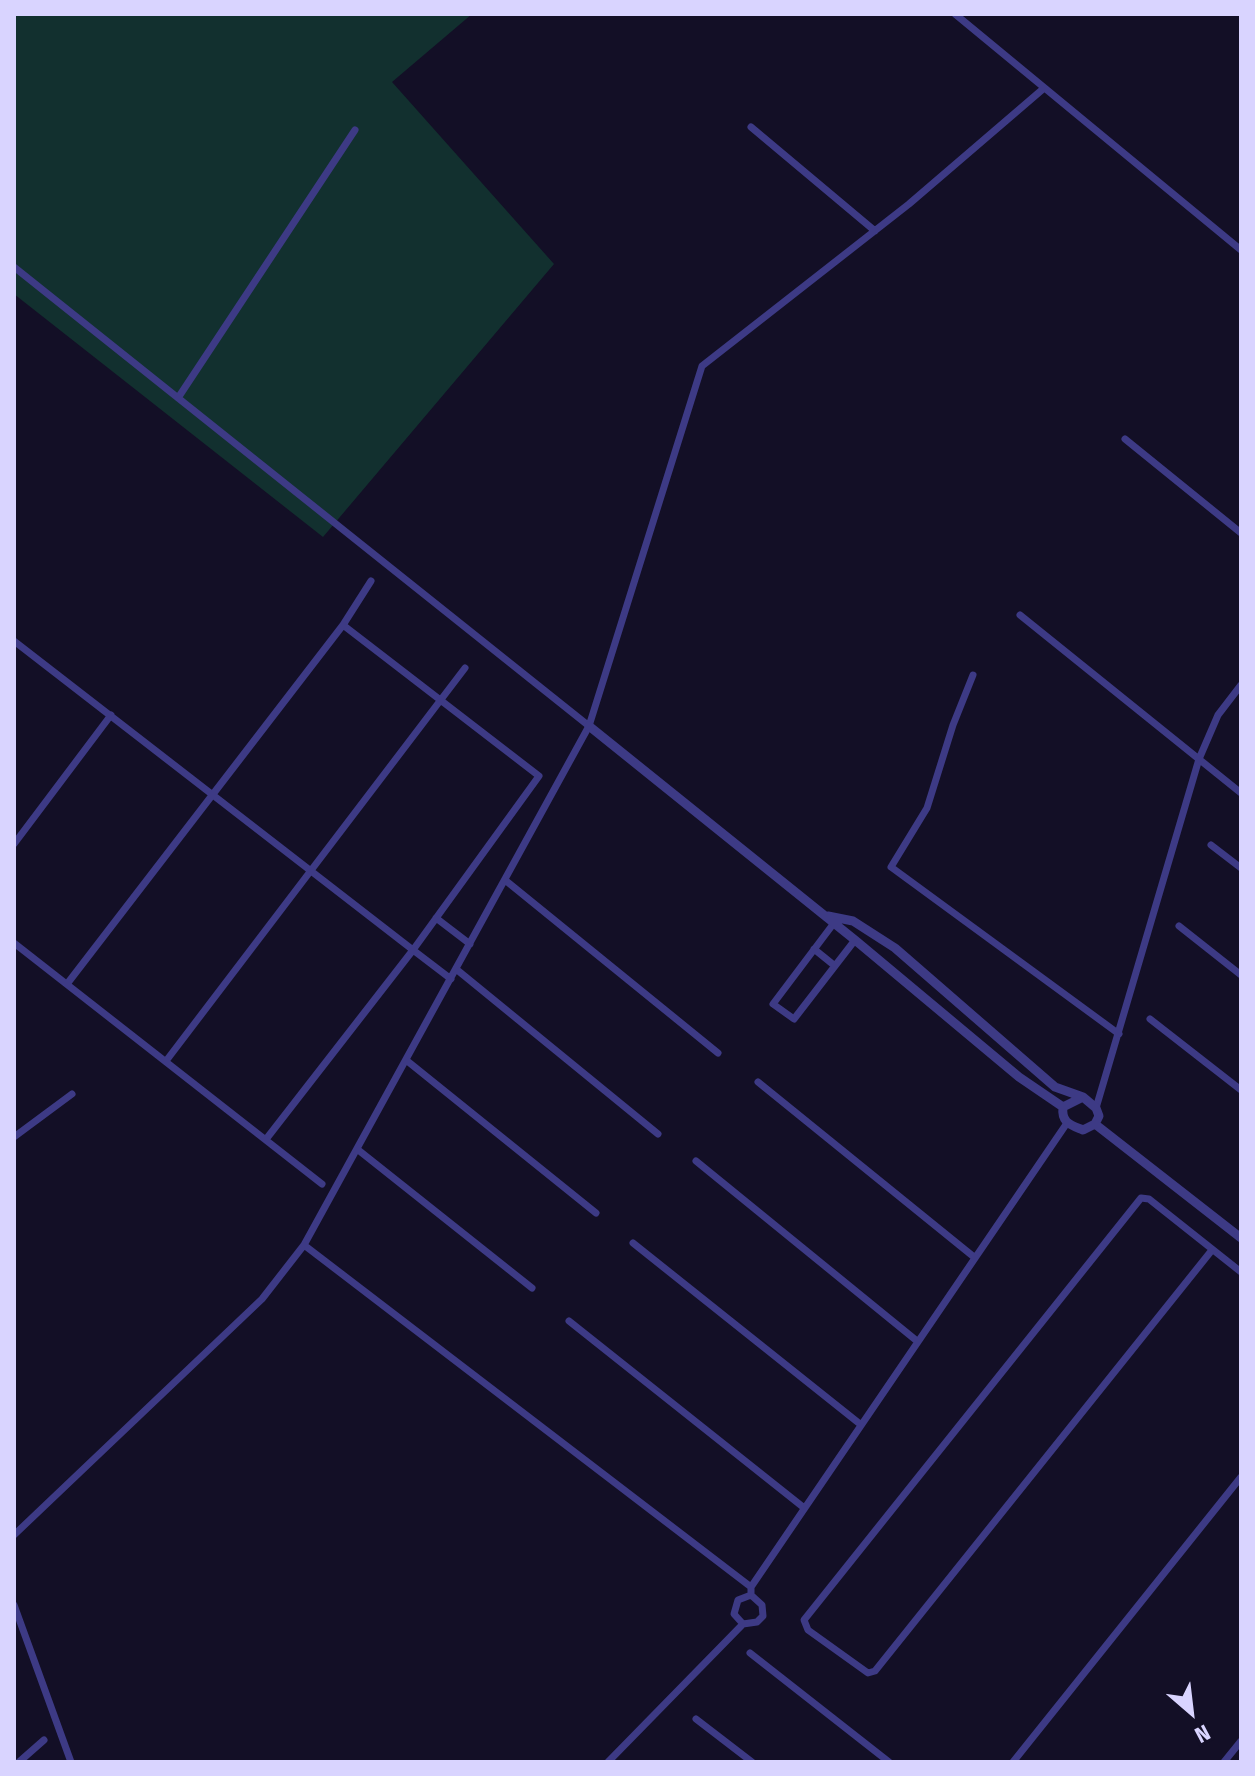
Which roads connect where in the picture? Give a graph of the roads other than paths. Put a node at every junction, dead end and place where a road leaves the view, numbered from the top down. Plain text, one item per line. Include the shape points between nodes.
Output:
1 (955, 14) edge
2 (1043, 89) junction
3 (751, 127) dead end
4 (355, 130) dead end
5 (875, 231) junction
6 (1241, 250) edge
7 (14, 267) edge
8 (178, 398) junction
9 (1125, 439) dead end
10 (1241, 533) edge
11 (371, 581) dead end
12 (1020, 615) dead end
13 (343, 625) junction
14 (14, 641) edge
15 (465, 668) dead end
16 (973, 675) dead end
17 (1241, 685) edge
18 (440, 700) junction
19 (111, 715) junction
20 (589, 726) junction
21 (1199, 759) junction
22 (211, 793) junction
23 (1241, 793) edge
24 (14, 844) edge
25 (1211, 845) dead end
26 (1241, 868) edge
27 (311, 870) junction
28 (505, 880) junction
29 (825, 915) junction
30 (436, 918) junction
31 (834, 923) junction
32 (1179, 926) dead end
33 (855, 940) junction
34 (14, 943) edge
35 (470, 944) junction
36 (814, 949) junction
37 (413, 950) junction
38 (835, 966) junction
39 (456, 969) junction
40 (1241, 975) edge
41 (451, 979) junction
42 (67, 984) junction
43 (1150, 1019) dead end
44 (1119, 1034) junction
45 (718, 1053) dead end
46 (406, 1060) junction
47 (166, 1061) junction
48 (758, 1082) dead end
49 (1241, 1090) edge
50 (72, 1094) dead end
51 (1083, 1097) junction
52 (1063, 1107) junction
53 (1096, 1108) junction
54 (1067, 1123) junction
55 (1095, 1124) junction
56 (658, 1134) dead end
57 (14, 1137) edge
58 (267, 1138) junction
59 (357, 1149) junction
60 (696, 1161) dead end
61 (322, 1184) dead end
62 (596, 1213) dead end
63 (1241, 1238) edge
64 (633, 1243) dead end
65 (304, 1245) junction
66 (1212, 1250) junction
67 (974, 1257) junction
68 (1241, 1272) edge
69 (532, 1288) dead end
70 (569, 1321) dead end
71 (917, 1341) junction
72 (860, 1424) junction
73 (1241, 1477) edge
74 (803, 1507) junction
75 (14, 1535) edge
76 (751, 1591) junction
77 (14, 1605) edge
78 (743, 1624) junction
79 (750, 1653) dead end
80 (696, 1719) dead end
81 (44, 1740) dead end
82 (1241, 1741) edge
83 (19, 1762) edge
84 (71, 1762) edge
85 (608, 1762) edge
86 (752, 1762) edge
87 (889, 1762) edge
88 (1013, 1762) edge
89 (1224, 1762) edge

1 - 2 street
2 - 5 street
2 - 6 street
3 - 5 street
4 - 8 street
5 - 20 street via 702,366
7 - 8 street
8 - 20 street
9 - 10 street
11 - 13 street
12 - 21 street
13 - 18 street
13 - 22 street
14 - 19 street
15 - 18 street
16 - 44 street via 927,808 891,867
17 - 21 street via 1218,715
18 - 27 street
18 - 30 street via 539,776
19 - 22 street
19 - 24 street
20 - 28 street
20 - 29 street
21 - 23 street
21 - 44 street
22 - 27 street
22 - 42 street
25 - 26 street
27 - 37 street
27 - 47 street
28 - 35 street
28 - 45 street
29 - 31 street
29 - 51 street via 853,921 895,948 1055,1087
30 - 35 street
30 - 37 street
31 - 33 street
31 - 36 street
32 - 40 street
33 - 38 street
33 - 52 street via 1019,1077
34 - 42 street
35 - 39 street
36 - 38 street
36 - 38 street via 773,1004 794,1019
37 - 41 street
37 - 58 street
39 - 41 street
39 - 56 street
41 - 46 street
42 - 47 street
43 - 49 street
44 - 53 street
46 - 59 street
46 - 62 street
47 - 58 street
48 - 67 street
50 - 57 street
51 - 52 street
51 - 53 street
52 - 54 street
53 - 55 street
54 - 55 street via 1083,1130
54 - 67 street
55 - 63 street
58 - 61 street
59 - 65 street
59 - 69 street
60 - 71 street
64 - 72 street
65 - 75 street via 262,1299
65 - 76 street
66 - 66 street via 1141,1198 804,1620 808,1630 868,1673 875,1671
66 - 68 street
67 - 71 street
70 - 74 street
71 - 72 street
72 - 74 street
73 - 88 street
74 - 76 street
76 - 78 street via 738,1600 734,1614
76 - 78 street via 763,1616
77 - 84 street
78 - 85 street
79 - 87 street
80 - 86 street
81 - 83 street
82 - 89 street

